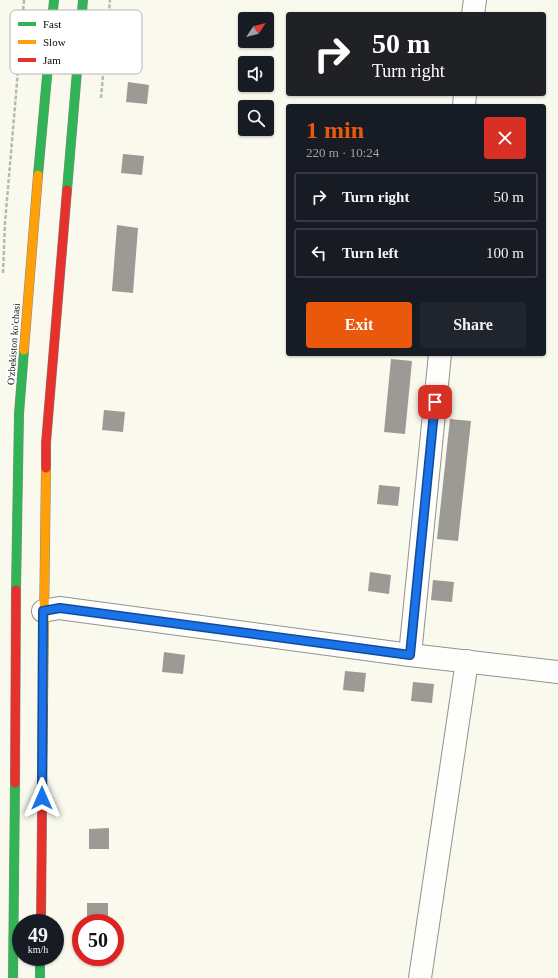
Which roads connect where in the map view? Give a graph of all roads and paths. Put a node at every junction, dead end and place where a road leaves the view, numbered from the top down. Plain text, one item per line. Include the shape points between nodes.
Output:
1 (24, 0) edge
2 (54, 0) edge
3 (83, 0) edge
4 (474, 0) edge
5 (23, 10) edge
6 (53, 10) edge
7 (82, 10) edge
8 (473, 12) edge
9 (18, 74) edge
10 (47, 74) edge
11 (77, 74) edge
12 (3, 278) dead end
13 (440, 356) edge
14 (43, 611) junction
15 (410, 655) junction
16 (467, 661) junction
17 (558, 672) edge
18 (41, 914) edge
19 (40, 966) edge
20 (13, 978) edge
21 (40, 978) edge
22 (420, 978) edge

1 - 5 path
2 - 6 main road, O'zbekiston ko'chasi
3 - 7 main road
4 - 8 street
9 - 12 path
10 - 20 main road, O'zbekiston ko'chasi via 19,414
11 - 14 main road via 46,443
13 - 15 street
14 - 15 street via 60,608
14 - 18 main road
15 - 16 street
16 - 17 street
16 - 22 street
19 - 21 main road

